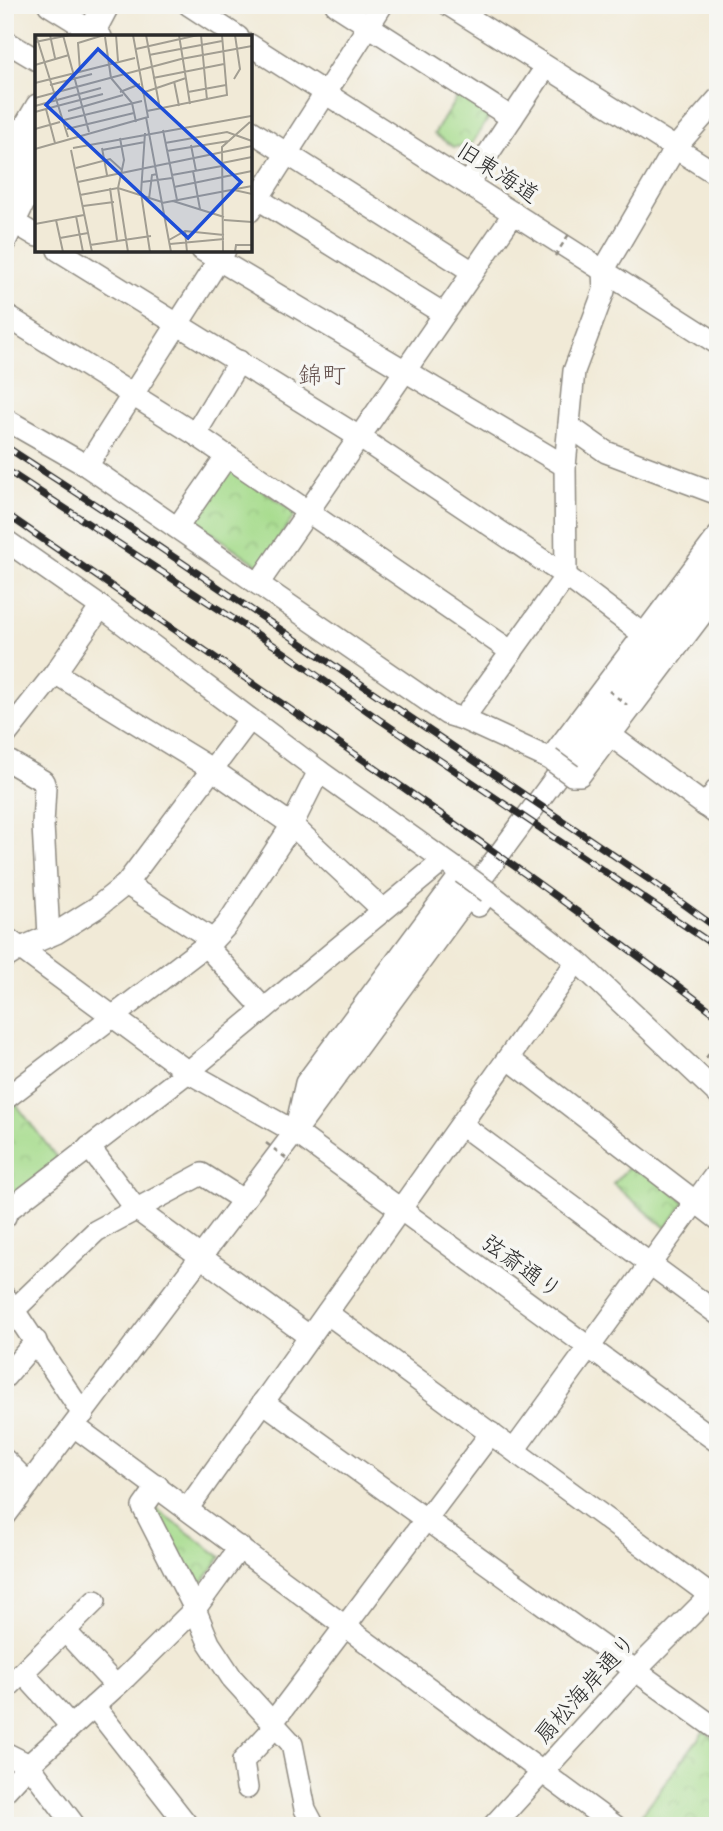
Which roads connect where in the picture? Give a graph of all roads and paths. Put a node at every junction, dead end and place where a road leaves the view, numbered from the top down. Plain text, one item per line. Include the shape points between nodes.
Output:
1 (49, 5) edge
2 (106, 5) edge
3 (189, 5) edge
4 (336, 5) edge
5 (382, 5) edge
6 (455, 7) edge
7 (368, 26) junction
8 (94, 35) edge
9 (235, 35) edge
10 (5, 41) edge
11 (252, 46) edge
12 (35, 59) edge
13 (546, 66) junction
14 (326, 93) junction
15 (718, 99) edge
16 (35, 108) edge
17 (512, 118) junction
18 (252, 131) edge
19 (35, 140) edge
20 (675, 148) junction
21 (287, 153) junction
22 (5, 160) edge
23 (718, 175) edge
24 (35, 180) edge
25 (468, 184) junction
26 (5, 197) edge
27 (253, 201) edge
28 (514, 213) junction
29 (15, 223) junction
30 (571, 231) dead end
31 (35, 235) edge
32 (5, 242) edge
33 (64, 252) edge
34 (215, 254) edge
35 (555, 256) dead end
36 (603, 271) junction
37 (473, 272) junction
38 (444, 314) junction
39 (5, 315) edge
40 (178, 323) junction
41 (718, 344) edge
42 (239, 362) junction
43 (405, 371) junction
44 (133, 393) junction
45 (5, 419) edge
46 (569, 426) junction
47 (195, 434) junction
48 (359, 437) junction
49 (227, 456) junction
50 (87, 466) junction
51 (565, 466) junction
52 (718, 494) edge
53 (308, 512) junction
54 (177, 528) junction
55 (718, 536) edge
56 (5, 540) edge
57 (718, 559) edge
58 (566, 576) junction
59 (715, 579) edge
60 (258, 584) junction
61 (101, 607) junction
62 (643, 635) junction
63 (512, 652) junction
64 (55, 673) junction
65 (609, 691) dead end
66 (627, 705) dead end
67 (250, 719) junction
68 (463, 719) junction
69 (5, 736) edge
70 (610, 736) junction
71 (5, 759) edge
72 (550, 759) junction
73 (213, 770) junction
74 (319, 771) junction
75 (718, 788) edge
76 (712, 811) edge
77 (292, 825) junction
78 (443, 861) junction
79 (462, 873) junction
80 (126, 884) junction
81 (488, 892) junction
82 (383, 910) junction
83 (49, 936) junction
84 (209, 942) junction
85 (11, 948) edge
86 (577, 961) junction
87 (264, 1009) junction
88 (112, 1017) junction
89 (718, 1042) edge
90 (509, 1059) junction
91 (702, 1063) dead end
92 (188, 1072) junction
93 (718, 1094) edge
94 (5, 1099) edge
95 (462, 1125) junction
96 (295, 1132) junction
97 (266, 1143) dead end
98 (89, 1147) junction
99 (291, 1162) dead end
100 (718, 1171) edge
101 (243, 1200) junction
102 (696, 1202) junction
103 (136, 1209) junction
104 (401, 1210) junction
105 (5, 1217) edge
106 (718, 1219) edge
107 (201, 1257) junction
108 (650, 1264) junction
109 (10, 1303) edge
110 (327, 1312) junction
111 (718, 1314) edge
112 (310, 1336) junction
113 (36, 1341) junction
114 (588, 1347) junction
115 (5, 1377) edge
116 (263, 1402) junction
117 (78, 1420) junction
118 (491, 1433) junction
119 (718, 1442) edge
120 (514, 1450) junction
121 (5, 1460) edge
122 (29, 1484) junction
123 (158, 1486) junction
124 (188, 1508) junction
125 (5, 1516) edge
126 (426, 1521) junction
127 (240, 1547) junction
128 (714, 1591) edge
129 (95, 1601) dead end
130 (195, 1609) junction
131 (345, 1627) junction
132 (65, 1631) junction
133 (635, 1671) junction
134 (23, 1673) junction
135 (121, 1681) junction
136 (5, 1690) edge
137 (94, 1706) junction
138 (275, 1724) junction
139 (71, 1726) junction
140 (718, 1730) edge
141 (5, 1753) edge
142 (29, 1765) junction
143 (543, 1773) junction
144 (247, 1788) dead end
145 (5, 1791) edge
146 (75, 1826) edge
147 (188, 1826) edge
148 (314, 1826) edge
149 (493, 1826) edge
150 (615, 1826) edge

1 - 8 street
2 - 8 main road
3 - 9 street
4 - 7 street
5 - 7 street
6 - 13 street
7 - 14 street
7 - 17 street
10 - 12 street
11 - 14 street, 旧東海道
13 - 17 street
13 - 20 street
14 - 21 street
14 - 25 street, 旧東海道
15 - 20 street
16 - 22 street
17 - 25 street
18 - 21 street
19 - 26 main road
20 - 23 street
20 - 36 street
21 - 27 street
21 - 37 street
24 - 29 street
25 - 28 street, 旧東海道
27 - 38 street
28 - 36 street, 旧東海道
28 - 37 street
29 - 31 street
29 - 32 street
30 - 35 path, bridge
33 - 40 street
34 - 40 street
34 - 43 street
36 - 41 street, 旧東海道
36 - 46 street via 604,291 575,371
37 - 38 street
38 - 43 street
39 - 44 street
40 - 42 street
40 - 44 street
42 - 47 street
42 - 48 street
43 - 48 street
43 - 51 street
44 - 47 street
44 - 50 street
45 - 50 street
46 - 51 street
46 - 52 street via 606,452
47 - 49 street
48 - 53 street
48 - 58 street
49 - 53 street
49 - 54 street
50 - 54 street
51 - 58 street
53 - 60 street
53 - 63 street
54 - 60 street
55 - 62 street
56 - 61 street
57 - 59 street
58 - 62 street
58 - 63 street
59 - 70 street
59 - 96 street via 629,678
60 - 68 street via 447,714
61 - 64 street
61 - 67 street
62 - 72 street
63 - 68 street
64 - 69 street
64 - 73 street
65 - 66 path, bridge
67 - 73 street
67 - 74 street
68 - 72 street
70 - 72 street, bridge via 580,775 572,775
70 - 76 street
71 - 83 street via 43,781 45,787
73 - 77 street
73 - 80 street
74 - 77 street
74 - 78 street
75 - 76 street
77 - 82 street
77 - 84 street via 226,926
78 - 79 street
78 - 82 street
79 - 81 street, bridge
79 - 96 street via 306,1083
80 - 83 street
80 - 84 street
81 - 86 street
81 - 96 street via 320,1116
82 - 87 street
83 - 85 street
84 - 87 street
84 - 88 street
85 - 88 street, 弦斎通り
86 - 90 street
86 - 93 street
87 - 92 street
88 - 92 street, 弦斎通り
88 - 94 street
89 - 91 path
90 - 95 street
90 - 102 street
92 - 96 street, 弦斎通り
92 - 98 street
95 - 104 street
95 - 108 street
96 - 101 street
96 - 104 street, 弦斎通り
97 - 99 path, bridge
98 - 103 street
98 - 105 street
100 - 102 street
101 - 103 street via 202,1174
101 - 107 street
102 - 106 street
102 - 108 street
103 - 107 street
103 - 109 street via 96,1231
104 - 110 street
104 - 114 street, 弦斎通り
107 - 112 street
107 - 117 street
108 - 111 street
108 - 114 street
109 - 113 street
110 - 112 street
110 - 118 street
112 - 116 street
113 - 115 street
113 - 117 street
114 - 119 street, 弦斎通り
114 - 120 street
116 - 124 street
116 - 126 street
117 - 122 street
117 - 123 street
118 - 120 street
118 - 126 street
120 - 128 street
121 - 122 street
122 - 125 street
123 - 124 street
123 - 130 street via 143,1507
124 - 127 street
126 - 131 street
126 - 133 street
127 - 130 street
127 - 131 street
128 - 133 street, 扇松海岸通り
129 - 132 street
130 - 135 street
130 - 138 street via 209,1643 232,1678
131 - 138 street
131 - 143 street
132 - 134 street
132 - 135 street
133 - 140 street
133 - 143 street, 扇松海岸通り
134 - 136 street
134 - 139 street
135 - 137 street
137 - 139 street
137 - 147 street
138 - 144 street via 243,1761
138 - 148 street via 292,1744 305,1809
139 - 142 street
141 - 142 street
142 - 145 street
142 - 146 street
143 - 149 street, 扇松海岸通り
143 - 150 street

